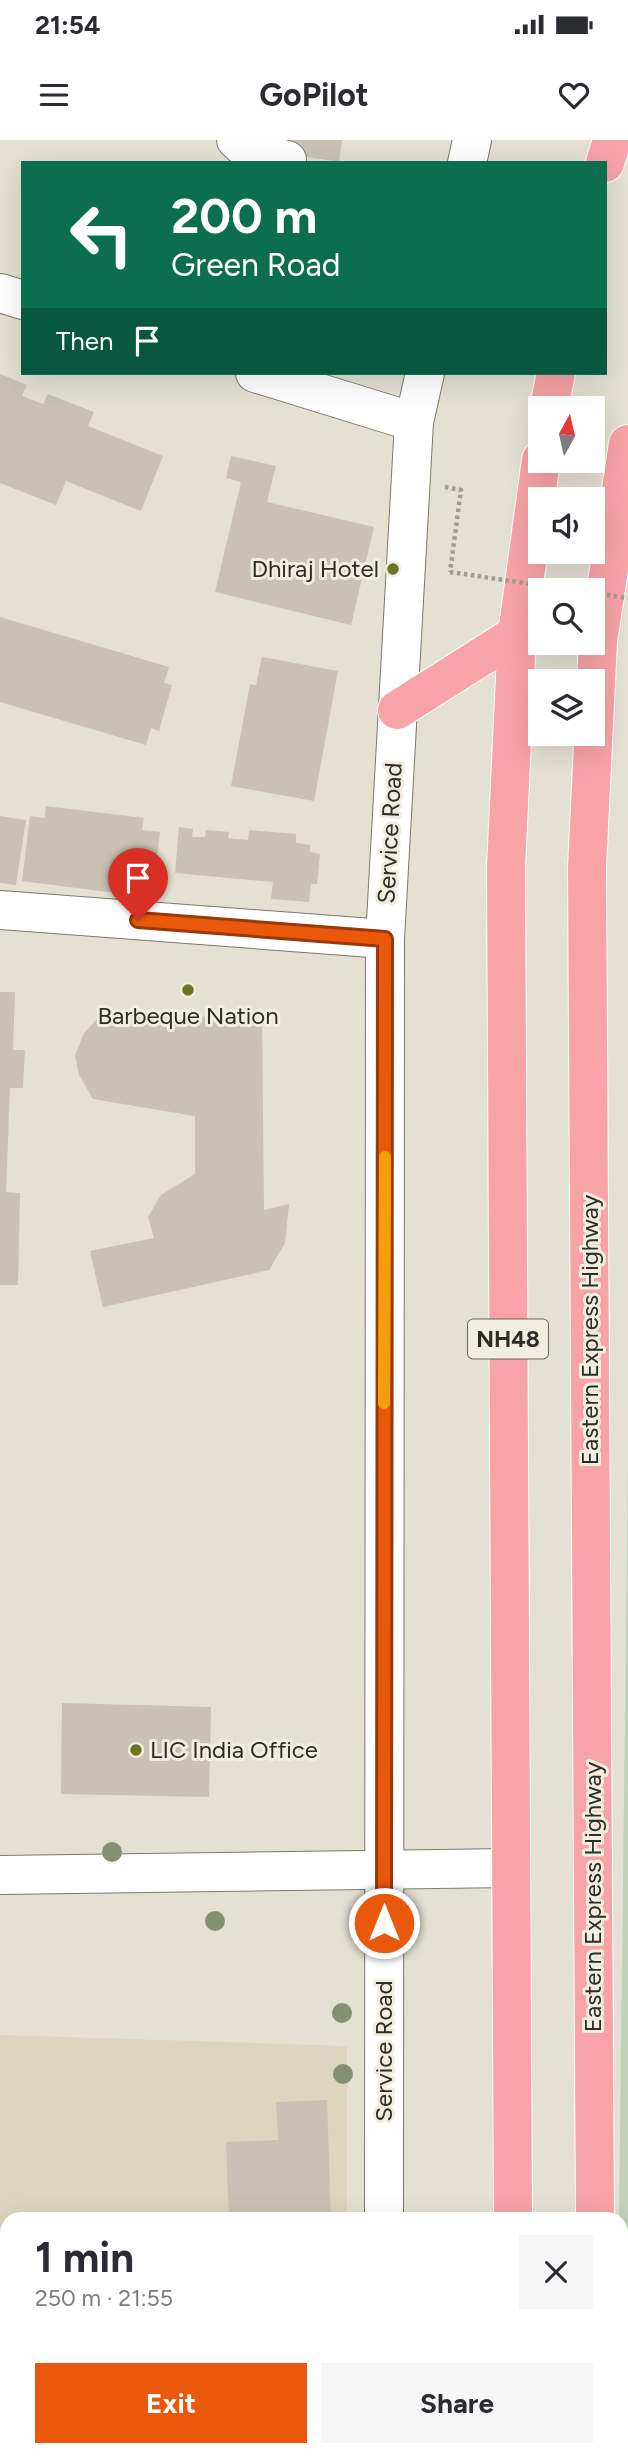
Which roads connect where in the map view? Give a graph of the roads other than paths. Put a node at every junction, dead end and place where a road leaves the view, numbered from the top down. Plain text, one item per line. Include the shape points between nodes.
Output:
1 (236, 140) edge
2 (472, 140) edge
3 (596, 140) edge
4 (612, 140) edge
5 (287, 160) dead end
6 (467, 161) edge
7 (593, 161) edge
8 (606, 161) edge
9 (0, 293) edge
10 (21, 299) edge
11 (261, 375) edge
12 (425, 375) edge
13 (556, 375) edge
14 (552, 396) edge
15 (414, 422) junction
16 (626, 466) edge
17 (539, 473) edge
18 (517, 634) junction
19 (397, 710) junction
20 (0, 910) edge
21 (385, 939) junction
22 (511, 1868) junction
23 (384, 1870) junction
24 (0, 1875) edge
25 (384, 2212) edge
26 (513, 2212) edge
27 (594, 2212) edge

1 - 5 street via 246,149
2 - 6 street
3 - 7 highway
4 - 8 highway
9 - 10 street
11 - 15 street
12 - 15 street, Service Road
13 - 14 highway
15 - 19 street, Service Road
16 - 27 highway, Eastern Express Highway via 598,641 587,868
17 - 18 highway, NH48
18 - 19 highway
18 - 22 highway, NH48 via 506,868
19 - 21 street, Service Road
20 - 21 street
21 - 23 street, Service Road
22 - 23 street
22 - 26 highway, NH48
23 - 24 street
23 - 25 street, Service Road

